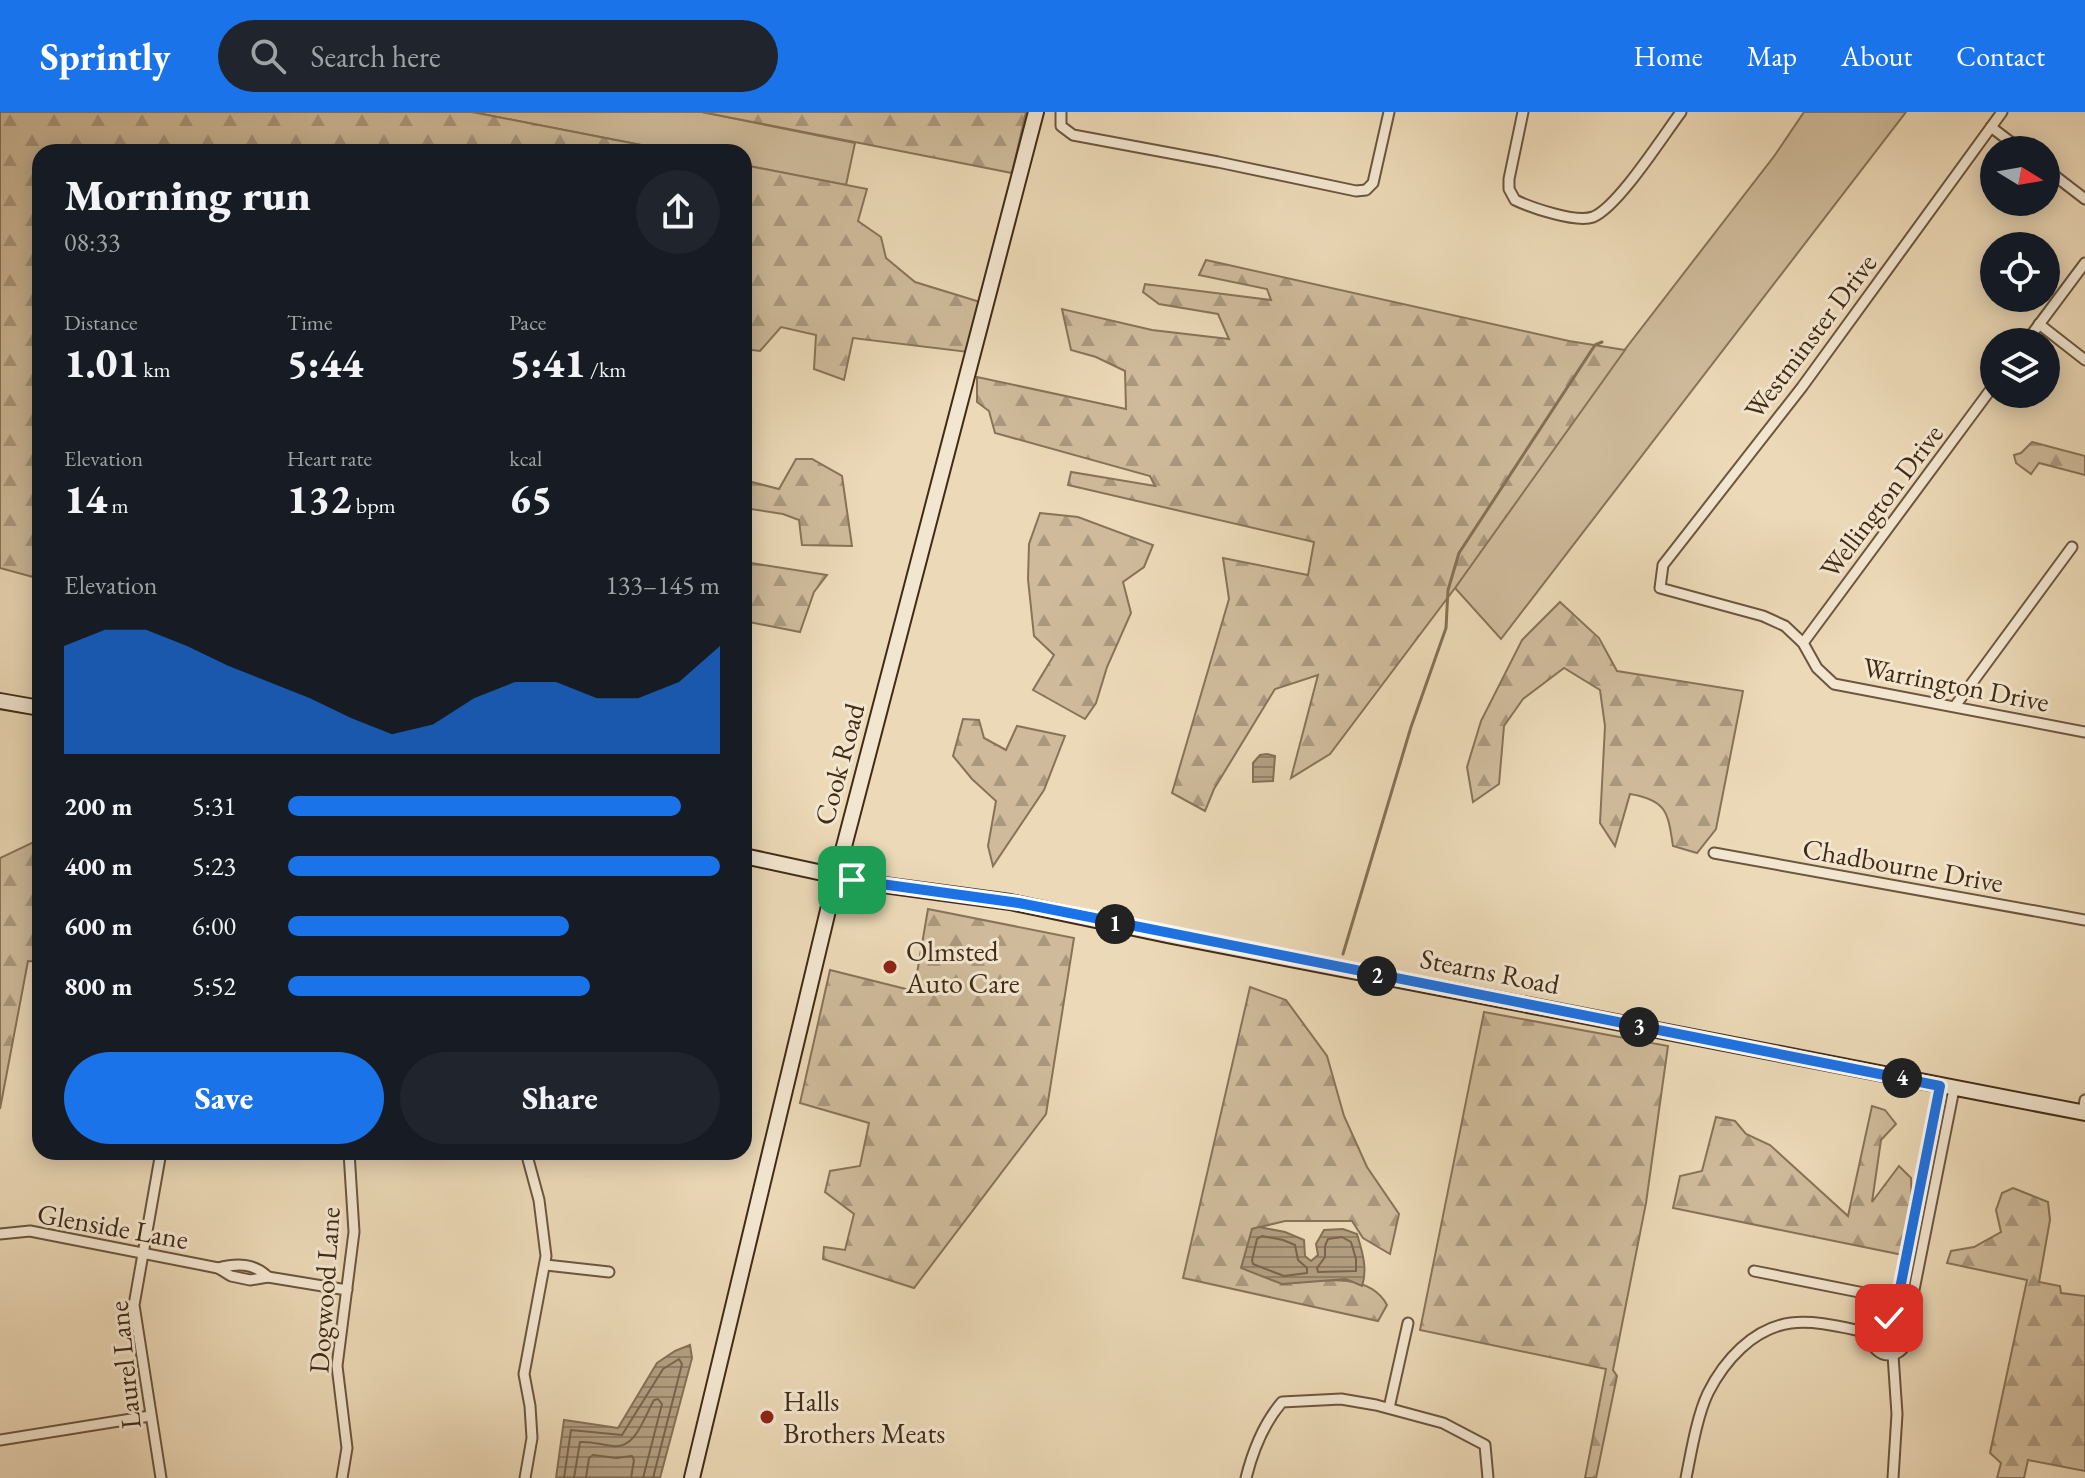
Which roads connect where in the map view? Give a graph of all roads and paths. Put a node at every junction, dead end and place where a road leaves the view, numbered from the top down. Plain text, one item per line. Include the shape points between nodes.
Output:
1 (1036, 112) edge
2 (1061, 112) edge
3 (1389, 112) edge
4 (1523, 112) edge
5 (1681, 112) edge
6 (2002, 112) edge
7 (1991, 127) junction
8 (2003, 136) edge
9 (2060, 180) edge
10 (2085, 199) edge
11 (2085, 263) edge
12 (2039, 324) junction
13 (2036, 328) edge
14 (2085, 360) edge
15 (1980, 404) edge
16 (2072, 547) dead end
17 (1660, 588) joint
18 (1803, 643) junction
19 (0, 701) edge
20 (1955, 706) junction
21 (32, 707) edge
22 (2085, 732) edge
23 (1714, 853) dead end
24 (752, 858) edge
25 (836, 877) junction
26 (2085, 920) edge
27 (1947, 1087) junction
28 (2084, 1108) edge
29 (160, 1160) edge
30 (350, 1160) edge
31 (528, 1160) edge
32 (0, 1234) edge
33 (143, 1252) junction
34 (546, 1265) junction
35 (1754, 1271) dead end
36 (609, 1272) dead end
37 (347, 1290) junction
38 (1898, 1299) junction
39 (1911, 1302) junction
40 (1894, 1319) junction
41 (1408, 1323) dead end
42 (1906, 1330) junction
43 (1871, 1333) junction
44 (1893, 1355) junction
45 (1389, 1408) junction
46 (150, 1416) junction
47 (0, 1440) edge
48 (1247, 1474) edge
49 (161, 1478) edge
50 (342, 1478) edge
51 (525, 1478) edge
52 (692, 1478) edge
53 (1488, 1478) edge
54 (1686, 1478) edge
55 (1893, 1478) edge

1 - 25 street, Cook Road
2 - 3 street via 1061,126 1073,135 1356,191 1373,183
4 - 5 street via 1511,167 1509,189 1515,200 1592,218 1609,207
6 - 7 street, Westminster Drive
7 - 8 street
7 - 17 street, Westminster Drive via 1802,387 1663,565
9 - 10 street
11 - 12 street
12 - 13 street
12 - 14 street
15 - 18 street, Wellington Drive
16 - 20 street
17 - 18 street, Warrington Drive via 1763,616 1785,626
18 - 20 street, Warrington Drive via 1834,684
19 - 21 street
20 - 22 street, Warrington Drive
23 - 26 street, Chadbourne Drive
24 - 25 street, Stearns Road
25 - 27 street, Stearns Road via 1019,903
25 - 52 street, Cook Road
27 - 28 street, Stearns Road
27 - 38 street
27 - 39 street
29 - 33 street, Laurel Lane
30 - 37 street, Dogwood Lane via 354,1232
31 - 34 street
32 - 33 street, Glenside Lane via 30,1231
33 - 37 street, Glenside Lane via 250,1280 268,1277
33 - 46 street, Laurel Lane via 134,1305
34 - 36 street
34 - 51 street via 524,1374 532,1438
35 - 38 street
37 - 50 street, Dogwood Lane via 337,1366 347,1448
38 - 39 street
38 - 40 street
39 - 42 street
40 - 42 street
40 - 43 street via 1877,1322
41 - 45 street
42 - 44 street via 1906,1344
43 - 44 street via 1876,1350
43 - 54 street via 1793,1323 1767,1330 1740,1347 1708,1394
44 - 55 street
45 - 48 street via 1341,1399 1282,1402 1270,1416
45 - 53 street via 1443,1423 1485,1445
46 - 47 street
46 - 49 street, Laurel Lane

